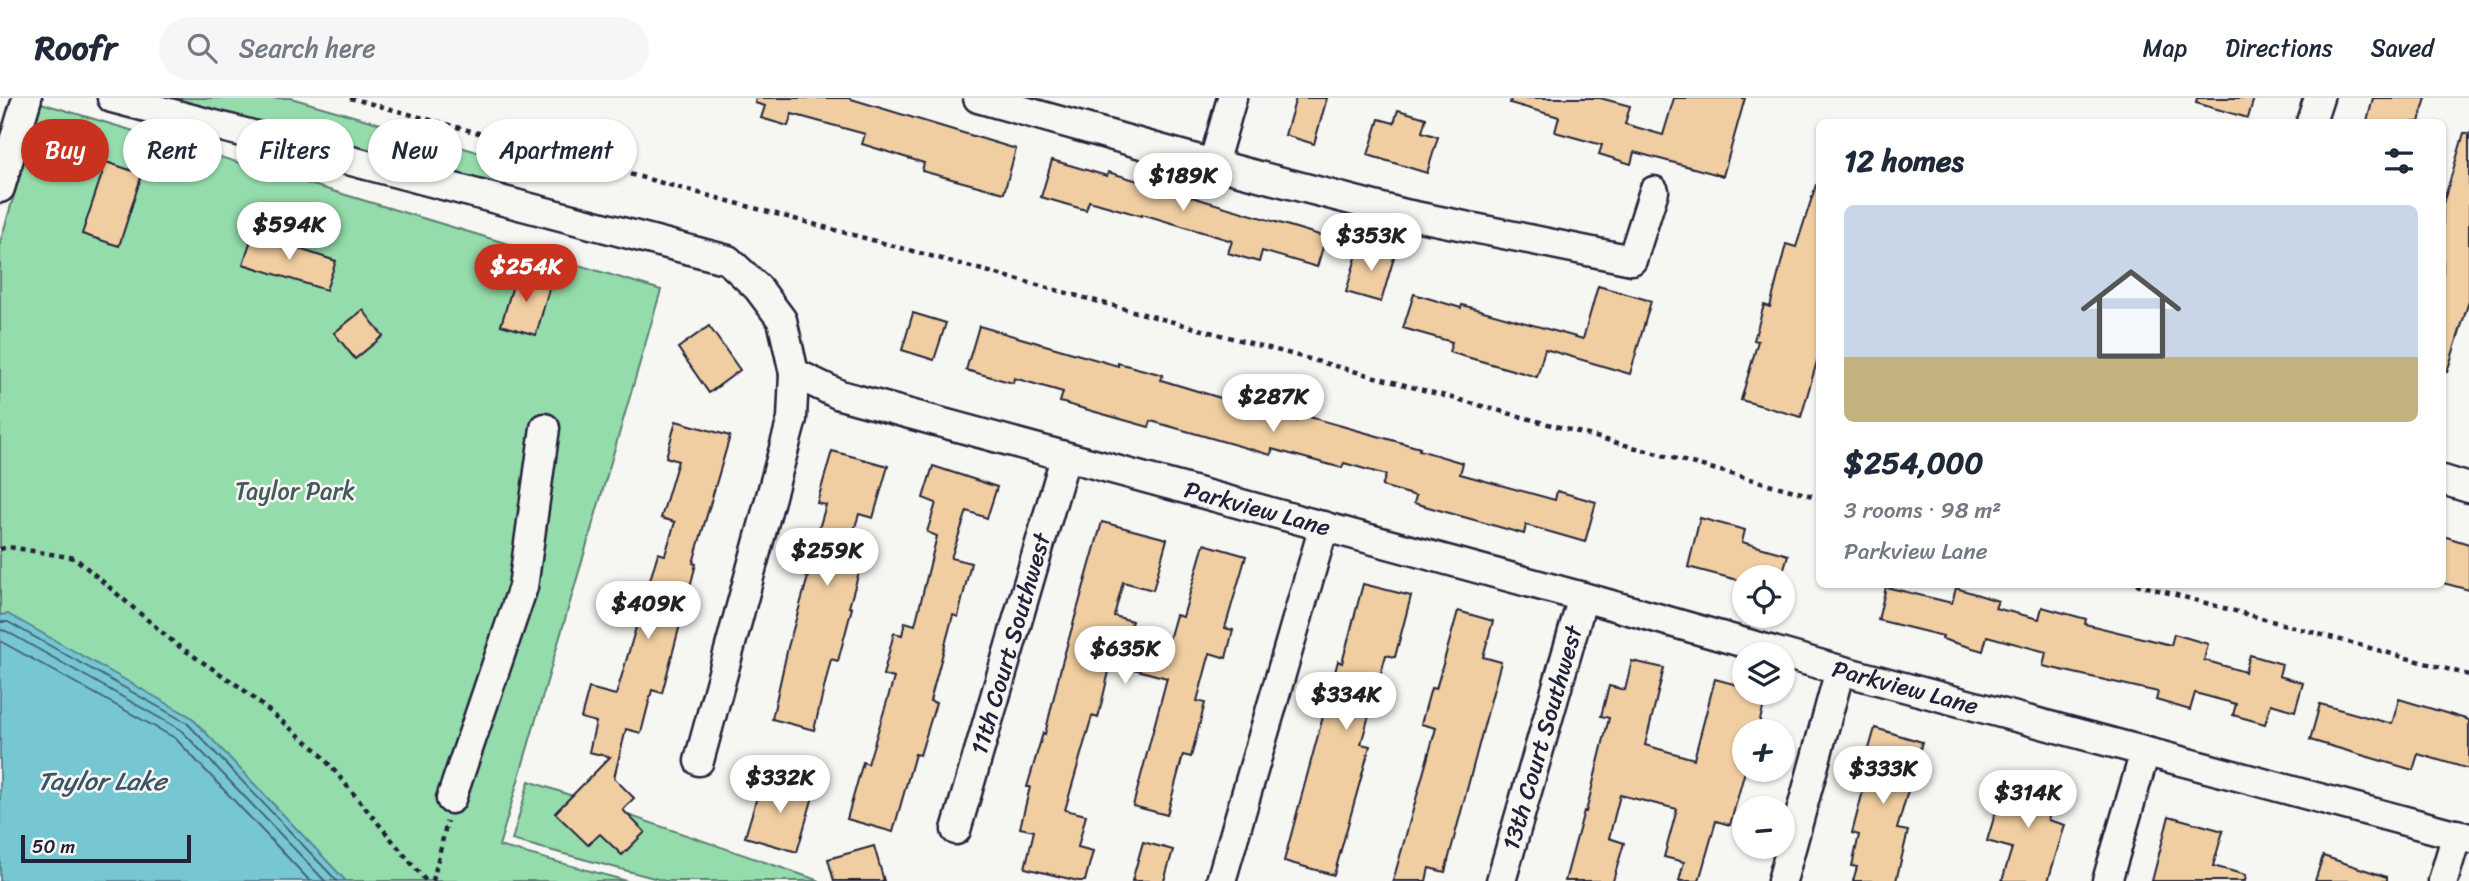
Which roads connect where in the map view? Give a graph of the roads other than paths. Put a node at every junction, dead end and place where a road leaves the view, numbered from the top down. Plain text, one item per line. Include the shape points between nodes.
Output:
1 (27, 98) edge
2 (112, 98) edge
3 (978, 98) edge
4 (1232, 98) edge
5 (2319, 98) edge
6 (2312, 119) edge
7 (5, 155) edge
8 (1213, 164) junction
9 (0, 188) edge
10 (1654, 191) dead end
11 (794, 373) junction
12 (545, 428) dead end
13 (1065, 458) junction
14 (2446, 482) edge
15 (2469, 488) edge
16 (1324, 526) junction
17 (1583, 597) junction
18 (1840, 670) junction
19 (2145, 752) junction
20 (699, 761) dead end
21 (452, 799) road end
22 (956, 830) dead end
23 (2463, 836) edge
24 (1221, 881) edge
25 (1501, 881) edge
26 (1782, 881) edge
27 (2107, 881) edge
28 (2444, 881) edge

1 - 7 street
2 - 11 street via 728,260 758,288 782,320
3 - 8 street
4 - 8 street
5 - 6 street
7 - 9 street
8 - 10 street via 1405,214 1632,260
11 - 13 street, Parkview Lane via 840,395
11 - 20 street via 792,419
12 - 21 street via 523,587
13 - 16 street, Parkview Lane
13 - 22 street, 11th Court Southwest
14 - 15 street
16 - 17 street, Parkview Lane
16 - 24 street
17 - 18 street, Parkview Lane
17 - 25 street, 13th Court Southwest
18 - 19 street, Parkview Lane
18 - 26 street
19 - 23 street, Parkview Lane
19 - 27 street
23 - 28 street

